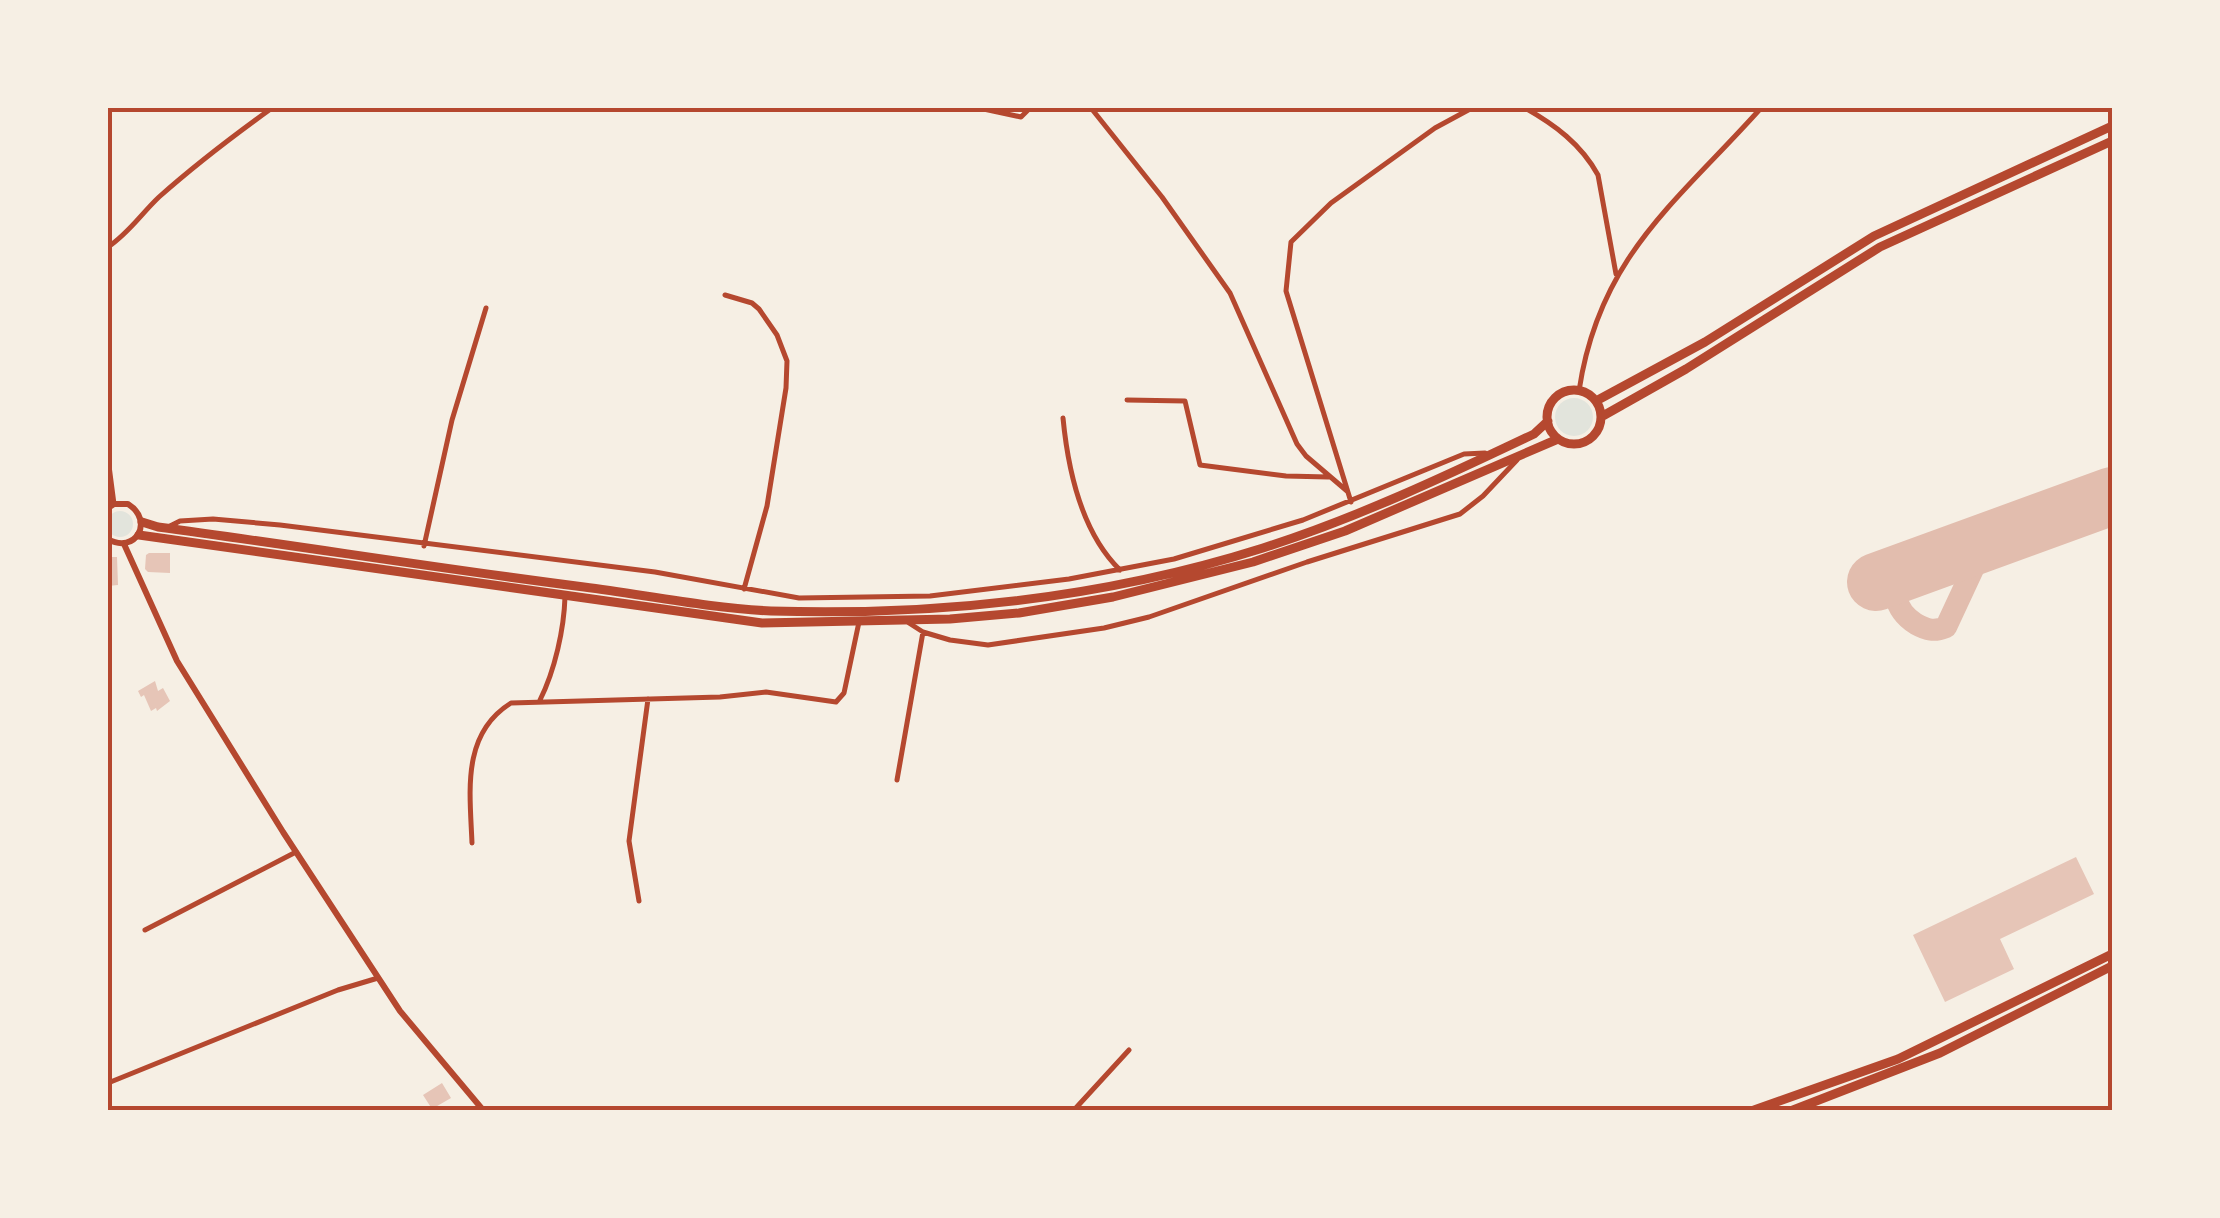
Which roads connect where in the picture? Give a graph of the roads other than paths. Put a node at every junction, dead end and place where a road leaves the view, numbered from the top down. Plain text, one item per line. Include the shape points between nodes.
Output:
1 (270, 108) edge
2 (978, 108) edge
3 (1030, 108) edge
4 (1090, 108) edge
5 (1472, 108) edge
6 (1525, 108) edge
7 (1761, 108) edge
8 (2112, 126) edge
9 (2112, 141) edge
10 (108, 247) edge
11 (1616, 275) junction
12 (725, 295) dead end
13 (486, 308) dead end
14 (1579, 390) junction
15 (1128, 400) dead end
16 (1596, 401) junction
17 (1601, 417) junction
18 (1062, 418) dead end
19 (1548, 421) junction
20 (1558, 439) junction
21 (1523, 453) junction
22 (1492, 454) junction
23 (108, 458) edge
24 (1329, 478) junction
25 (1347, 491) junction
26 (1351, 502) junction
27 (111, 506) edge
28 (142, 522) junction
29 (168, 528) junction
30 (139, 535) junction
31 (108, 539) edge
32 (124, 544) junction
33 (424, 546) junction
34 (1120, 570) junction
35 (744, 588) junction
36 (565, 596) junction
37 (906, 621) junction
38 (859, 622) junction
39 (922, 632) junction
40 (648, 699) junction
41 (540, 700) junction
42 (897, 780) dead end
43 (472, 843) dead end
44 (296, 852) junction
45 (640, 902) dead end
46 (145, 930) dead end
47 (2112, 954) edge
48 (2112, 966) edge
49 (378, 978) junction
50 (1129, 1050) dead end
51 (108, 1083) edge
52 (483, 1110) edge
53 (1074, 1110) edge
54 (1754, 1110) edge
55 (1796, 1110) edge

1 - 10 street
2 - 3 street via 1022,117
4 - 24 street via 1230,293 1298,444
5 - 25 street via 1331,203 1291,242 1286,291
6 - 11 street via 1561,130 1598,175
7 - 11 street via 1644,233
8 - 16 main road via 1874,236
9 - 17 main road via 1880,247
11 - 14 street via 1587,348
12 - 35 street via 760,309 786,361 766,506
13 - 33 street
14 - 16 main road
14 - 19 main road via 1556,397
15 - 24 street via 1184,401 1200,465
16 - 17 main road
17 - 20 main road via 1590,439
18 - 34 street via 1087,519 1097,544
19 - 20 main road
19 - 22 main road
20 - 21 main road
21 - 37 main road via 1346,530 1210,574 1062,606
21 - 39 street via 1460,514 1149,617 988,645
22 - 26 street via 1464,454
22 - 29 main road via 1346,518 1202,566 1044,598 952,607 767,610
23 - 27 street
24 - 25 street
25 - 26 street
26 - 34 street via 1248,538
27 - 28 street via 134,507
28 - 29 main road
28 - 30 street
29 - 33 street via 180,521 230,520
30 - 32 street
30 - 36 main road
31 - 32 street
32 - 44 street via 185,677
33 - 35 street
34 - 35 street via 930,596 820,598
36 - 38 main road via 762,623
36 - 41 street
37 - 38 main road
37 - 39 street
38 - 40 street via 840,701 766,692
39 - 42 street
40 - 41 street
40 - 45 street via 629,841
41 - 43 street via 502,709 476,744 470,766
44 - 46 street
44 - 49 street
47 - 54 main road via 1898,1059
48 - 55 main road via 1940,1053
49 - 51 street
49 - 52 street
50 - 53 street

